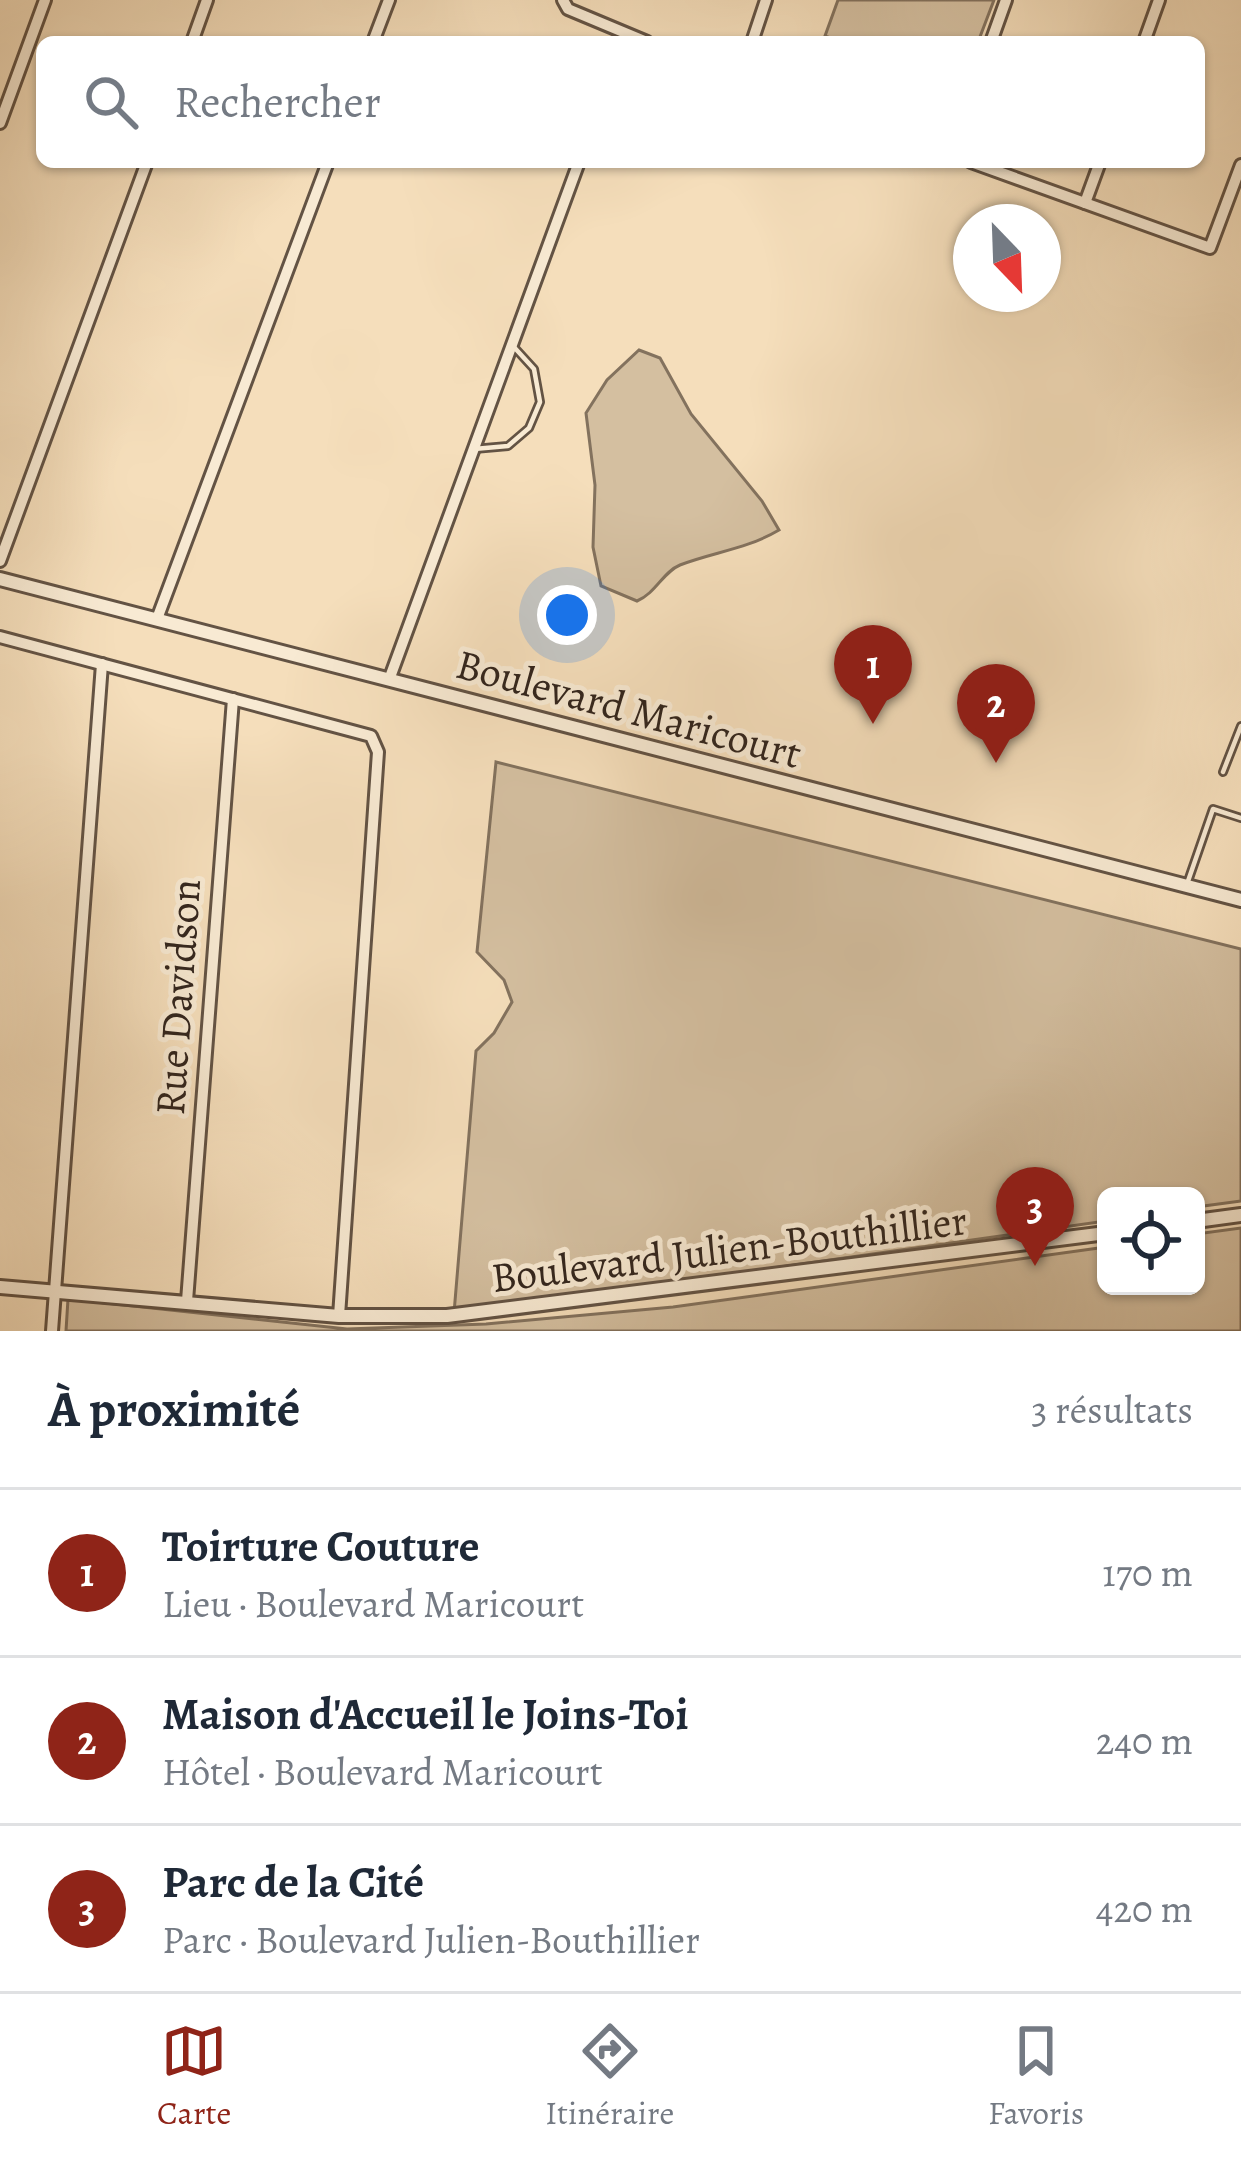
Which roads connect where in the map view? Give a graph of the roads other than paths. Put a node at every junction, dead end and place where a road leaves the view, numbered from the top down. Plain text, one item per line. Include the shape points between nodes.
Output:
1 (45, 0) edge
2 (207, 0) edge
3 (389, 0) edge
4 (562, 0) edge
5 (766, 0) edge
6 (1006, 0) edge
7 (1159, 0) edge
8 (194, 36) edge
9 (375, 36) edge
10 (620, 36) edge
11 (754, 36) edge
12 (993, 36) edge
13 (1146, 36) edge
14 (0, 123) edge
15 (1241, 165) edge
16 (145, 168) edge
17 (326, 168) edge
18 (577, 168) edge
19 (987, 168) edge
20 (1098, 168) edge
21 (1085, 203) junction
22 (513, 346) junction
23 (474, 448) junction
24 (0, 561) edge
25 (0, 579) edge
26 (157, 620) junction
27 (0, 638) edge
28 (102, 664) junction
29 (388, 680) junction
30 (233, 699) junction
31 (1241, 726) edge
32 (1223, 772) dead end
33 (1241, 818) edge
34 (1187, 886) junction
35 (1241, 900) edge
36 (1241, 1215) edge
37 (1205, 1220) edge
38 (1097, 1234) edge
39 (0, 1287) edge
40 (55, 1291) junction
41 (187, 1300) junction
42 (340, 1316) junction
43 (52, 1331) edge

1 - 14 street
2 - 8 street
3 - 9 street
4 - 10 street
5 - 11 street
6 - 12 street
7 - 13 street
15 - 21 street via 1210,248
16 - 24 street
17 - 26 street
18 - 22 street
19 - 21 street
20 - 21 street
22 - 23 street
22 - 23 lane via 534,369 540,402 530,428 508,446
23 - 29 street
25 - 26 street, Boulevard Maricourt
26 - 29 street, Boulevard Maricourt
27 - 28 street
28 - 30 street
28 - 40 street
29 - 34 street, Boulevard Maricourt
30 - 41 street, Rue Davidson
30 - 42 street via 371,736 378,752
31 - 32 lane
33 - 34 lane via 1213,809
34 - 35 street, Boulevard Maricourt
36 - 37 street
38 - 42 street, Boulevard Julien-Bouthillier via 498,1311
39 - 40 street, Boulevard Julien-Bouthillier
40 - 41 street, Boulevard Julien-Bouthillier
40 - 43 street
41 - 42 street, Boulevard Julien-Bouthillier

